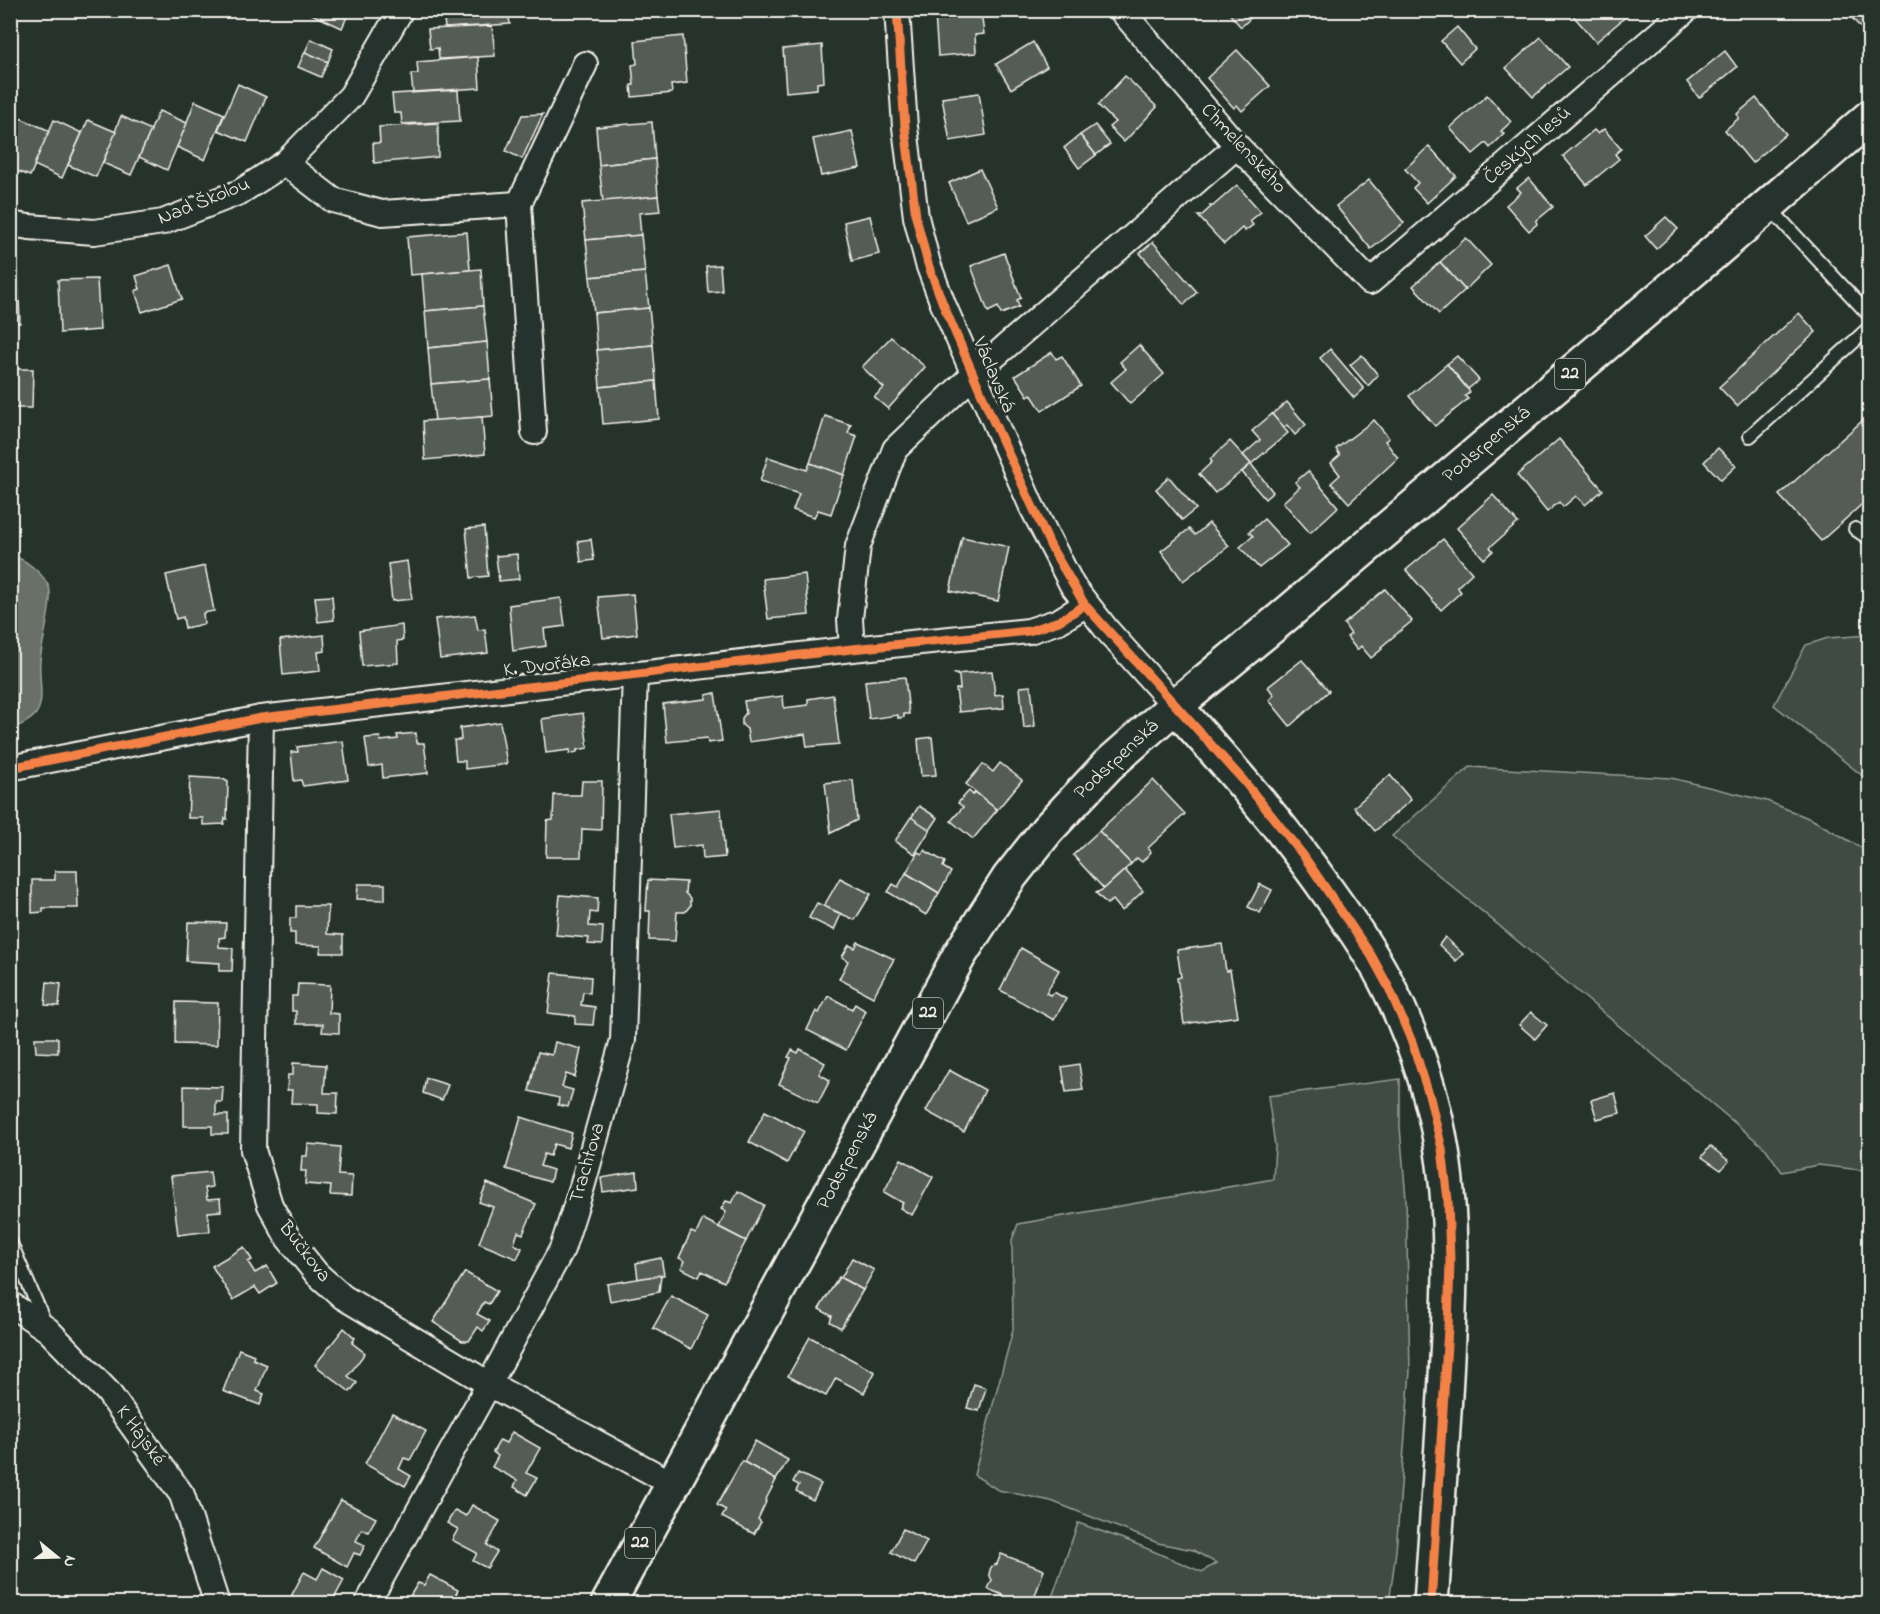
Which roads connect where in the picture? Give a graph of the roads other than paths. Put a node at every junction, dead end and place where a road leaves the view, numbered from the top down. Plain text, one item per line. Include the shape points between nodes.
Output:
1 (401, 10) edge
2 (897, 10) edge
3 (1121, 10) edge
4 (1686, 10) edge
5 (585, 64) dead end
6 (1865, 129) edge
7 (1237, 146) junction
8 (285, 163) junction
9 (519, 204) junction
10 (1767, 205) junction
11 (10, 224) edge
12 (1370, 282) joint
13 (1869, 316) edge
14 (1869, 327) edge
15 (973, 375) junction
16 (534, 432) dead end
17 (1750, 436) dead end
18 (1855, 530) dead end
19 (1869, 539) edge
20 (1085, 604) junction
21 (852, 649) junction
22 (635, 674) junction
23 (1175, 706) junction
24 (261, 718) junction
25 (10, 768) edge
26 (10, 1241) edge
27 (10, 1304) edge
28 (48, 1330) junction
29 (489, 1384) junction
30 (673, 1484) junction
31 (217, 1604) edge
32 (367, 1604) edge
33 (608, 1604) edge
34 (1431, 1604) edge

1 - 8 street, Nad Školou via 351,96
2 - 15 street, Václavská via 916,218 928,264
3 - 7 street, Chmelenského
4 - 12 street, Českých lesů
5 - 9 street
6 - 10 main road, Podsrpenská / 22
7 - 12 street, Chmelenského
7 - 15 street, Václavská
8 - 9 street via 333,200 382,213
8 - 11 street, Nad Školou via 240,192 163,222 94,231
9 - 16 street
10 - 13 lane
10 - 23 main road, Podsrpenská / 22
14 - 17 lane
15 - 20 street, Václavská via 1051,547
15 - 21 street, Václavská via 895,449 858,546 850,619
18 - 19 lane
20 - 21 street, K. Dvořáka via 1059,621 1029,631
20 - 23 street, Václavská
21 - 22 street, K. Dvořáka
22 - 24 street, K. Dvořáka
22 - 29 street, Trachtova via 623,1040 562,1249
23 - 30 main road, Podsrpenská / 22 via 1077,796 984,914
23 - 34 main road via 1243,780 1348,919 1389,988 1430,1098 1442,1149 1450,1262
24 - 25 street, K. Dvořáka
24 - 29 street, Bučkova via 253,1150 270,1205 295,1247 343,1298
26 - 28 lane
27 - 28 street, K Hajské
28 - 31 street, K Hajské via 108,1392 182,1495
29 - 30 street, Bučkova
29 - 32 street, Trachtova
30 - 33 main road, Podsrpenská / 22

